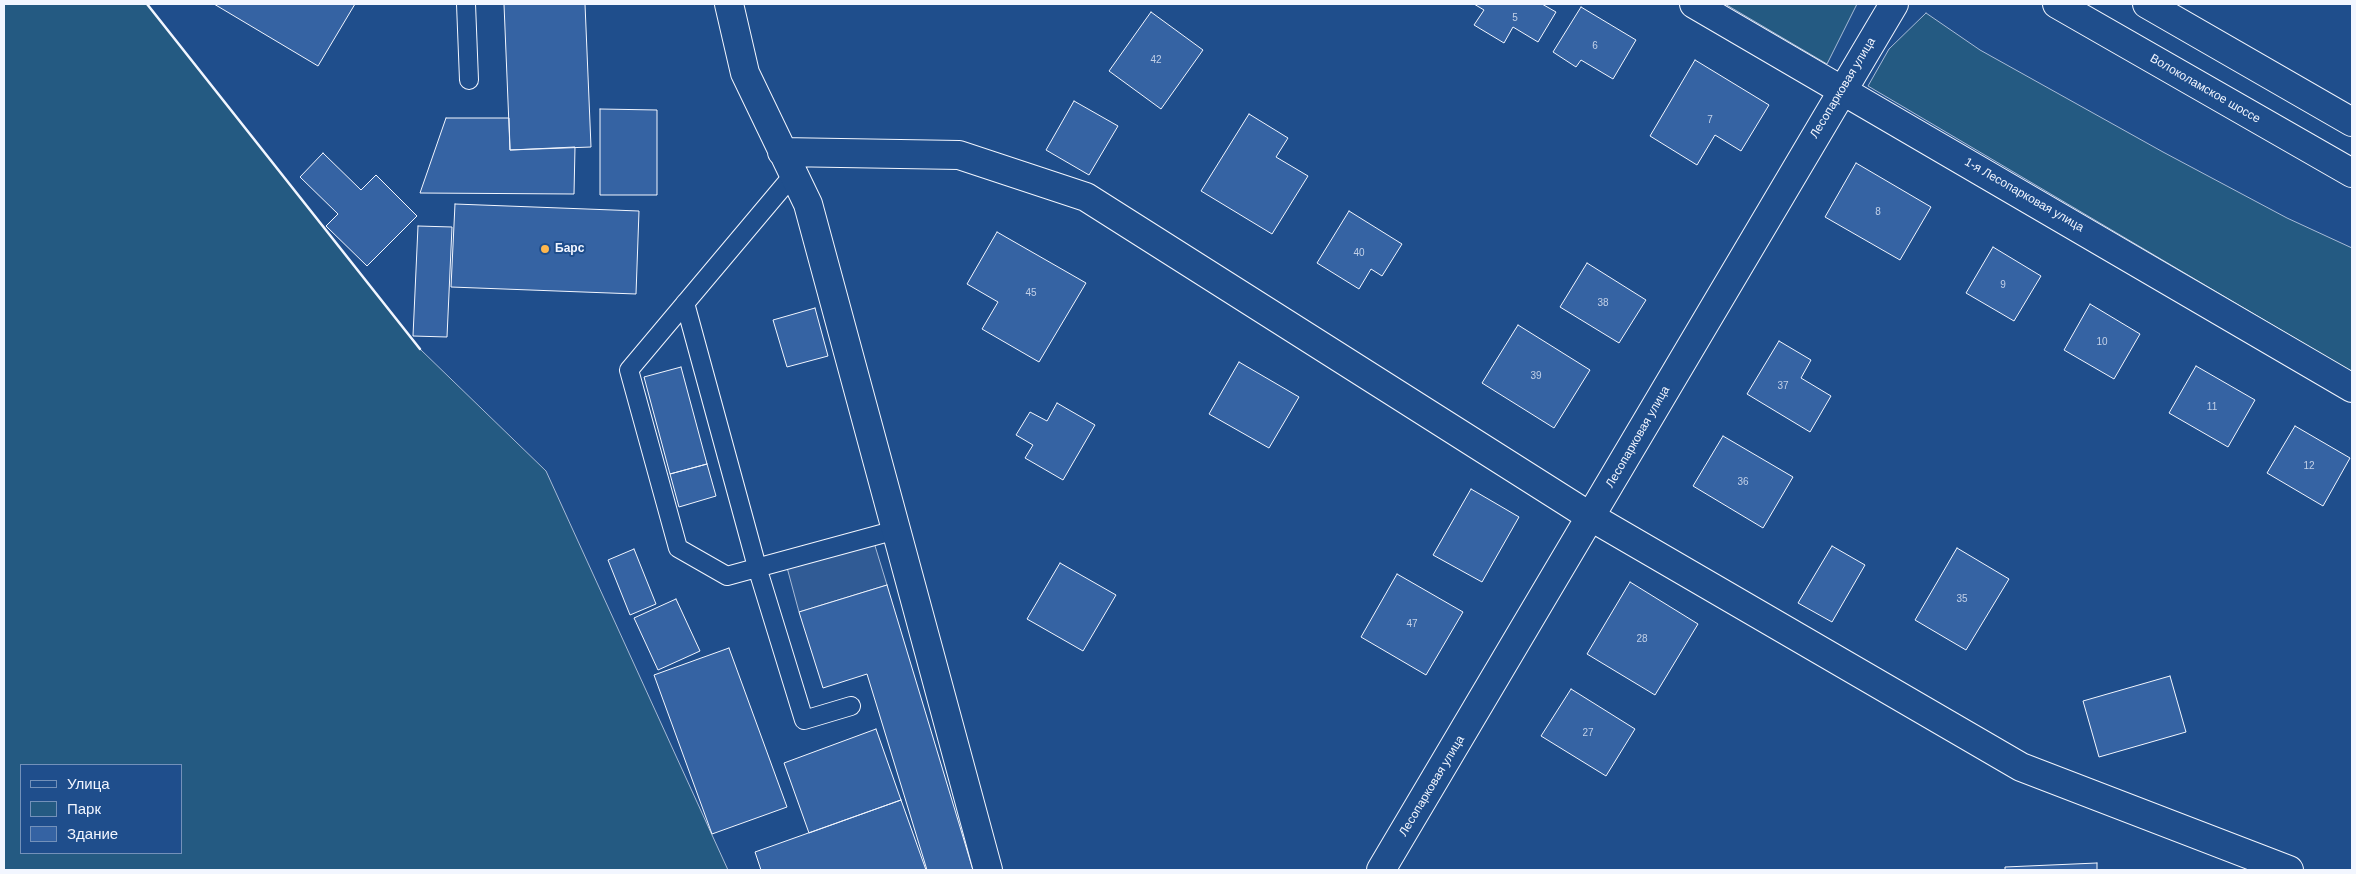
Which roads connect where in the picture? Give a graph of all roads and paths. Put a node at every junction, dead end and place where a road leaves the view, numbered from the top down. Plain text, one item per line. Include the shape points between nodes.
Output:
1 (466, 4) edge
2 (729, 4) edge
3 (1694, 4) edge
4 (1894, 4) edge
5 (2058, 4) edge
6 (2147, 4) edge
7 (469, 80) dead end
8 (1842, 89) junction
9 (2352, 122) edge
10 (787, 163) junction
11 (2352, 173) edge
12 (685, 303) junction
13 (2352, 388) edge
14 (1592, 518) junction
15 (896, 530) junction
16 (757, 567) junction
17 (850, 706) dead end
18 (988, 870) edge
19 (1381, 870) edge
20 (2289, 870) edge

1 - 7 lane
2 - 10 street via 745,73
3 - 8 street, 1-я Лесопарковая улица
4 - 8 street, Лесопарковая улица
5 - 11 street, Волоколамское шоссе
6 - 9 street
8 - 13 street, 1-я Лесопарковая улица
8 - 14 street, Лесопарковая улица
10 - 12 lane
10 - 14 street via 960,155 1086,197
10 - 15 street via 808,204
12 - 16 lane
12 - 16 lane via 629,370 678,548 727,576
14 - 19 street, Лесопарковая улица
14 - 20 street via 2021,767
15 - 16 lane
15 - 18 street
16 - 17 lane via 804,720

